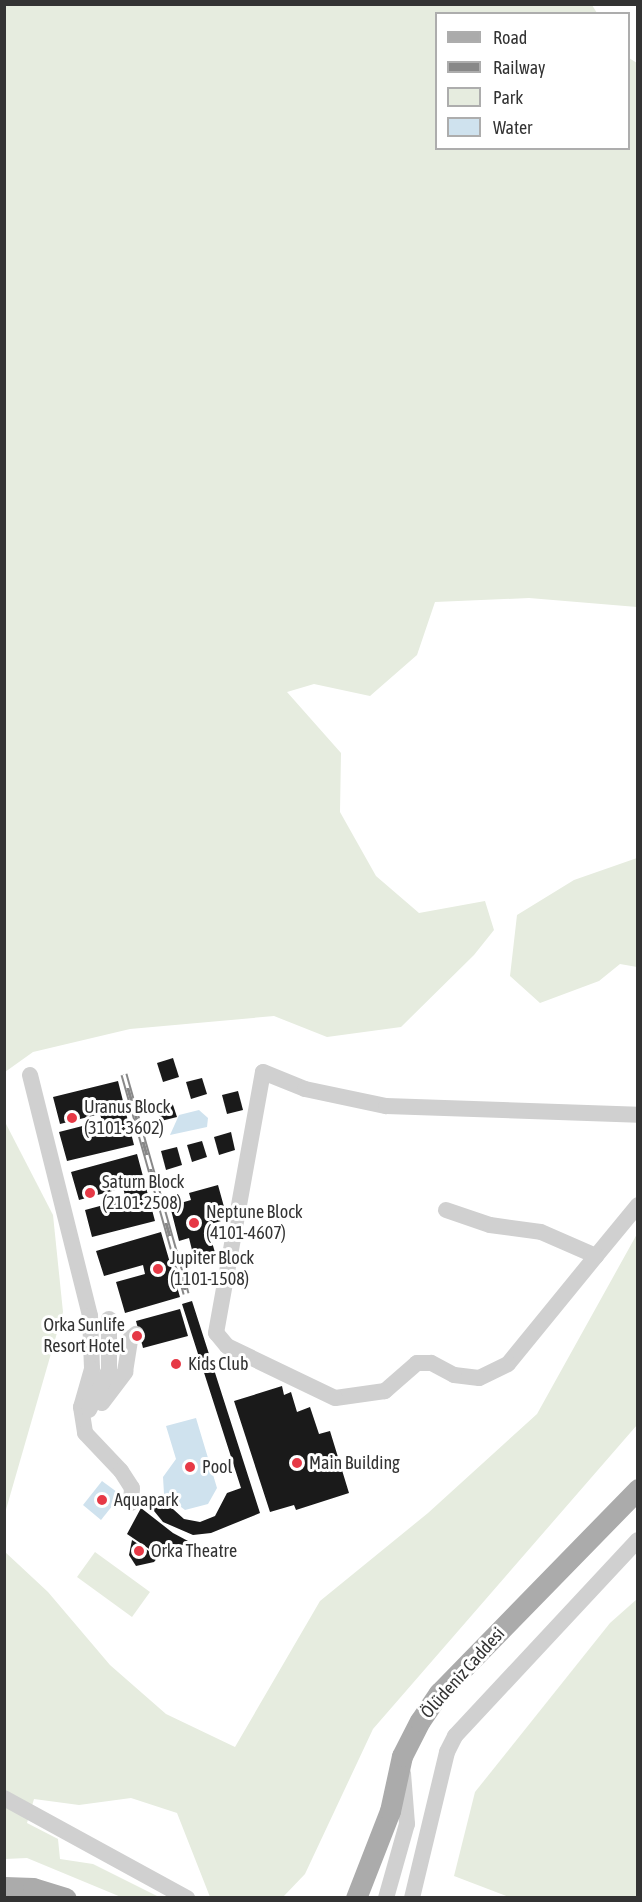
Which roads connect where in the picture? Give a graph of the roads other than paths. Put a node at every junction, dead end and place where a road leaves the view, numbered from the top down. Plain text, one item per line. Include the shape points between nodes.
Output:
1 (30, 1075) dead end
2 (638, 1115) edge
3 (638, 1205) edge
4 (446, 1210) dead end
5 (596, 1256) junction
6 (109, 1319) dead end
7 (136, 1334) dead end
8 (91, 1440) junction
9 (638, 1489) edge
10 (131, 1503) dead end
11 (638, 1540) edge
12 (402, 1756) junction
13 (4, 1798) edge
14 (4, 1887) edge
15 (412, 1897) edge
16 (65, 1898) edge
17 (187, 1898) edge
18 (356, 1898) edge
19 (386, 1898) edge

1 - 8 street via 90,1316 92,1369 81,1407 85,1433
2 - 5 street via 386,1106 305,1089 263,1072 216,1333 227,1346 335,1398 385,1391 417,1363 431,1363 454,1376 479,1378 508,1364
3 - 5 street
4 - 5 street via 490,1225 541,1232
6 - 8 street via 109,1370 88,1414
7 - 8 street via 130,1339 125,1372 93,1419
8 - 10 street via 132,1488
9 - 12 main road, Ölüdeniz Caddesi via 439,1693
11 - 15 street via 455,1736 447,1752
12 - 18 main road, Ölüdeniz Caddesi via 390,1811
12 - 19 street via 407,1824
13 - 17 street
14 - 16 main road via 33,1888

